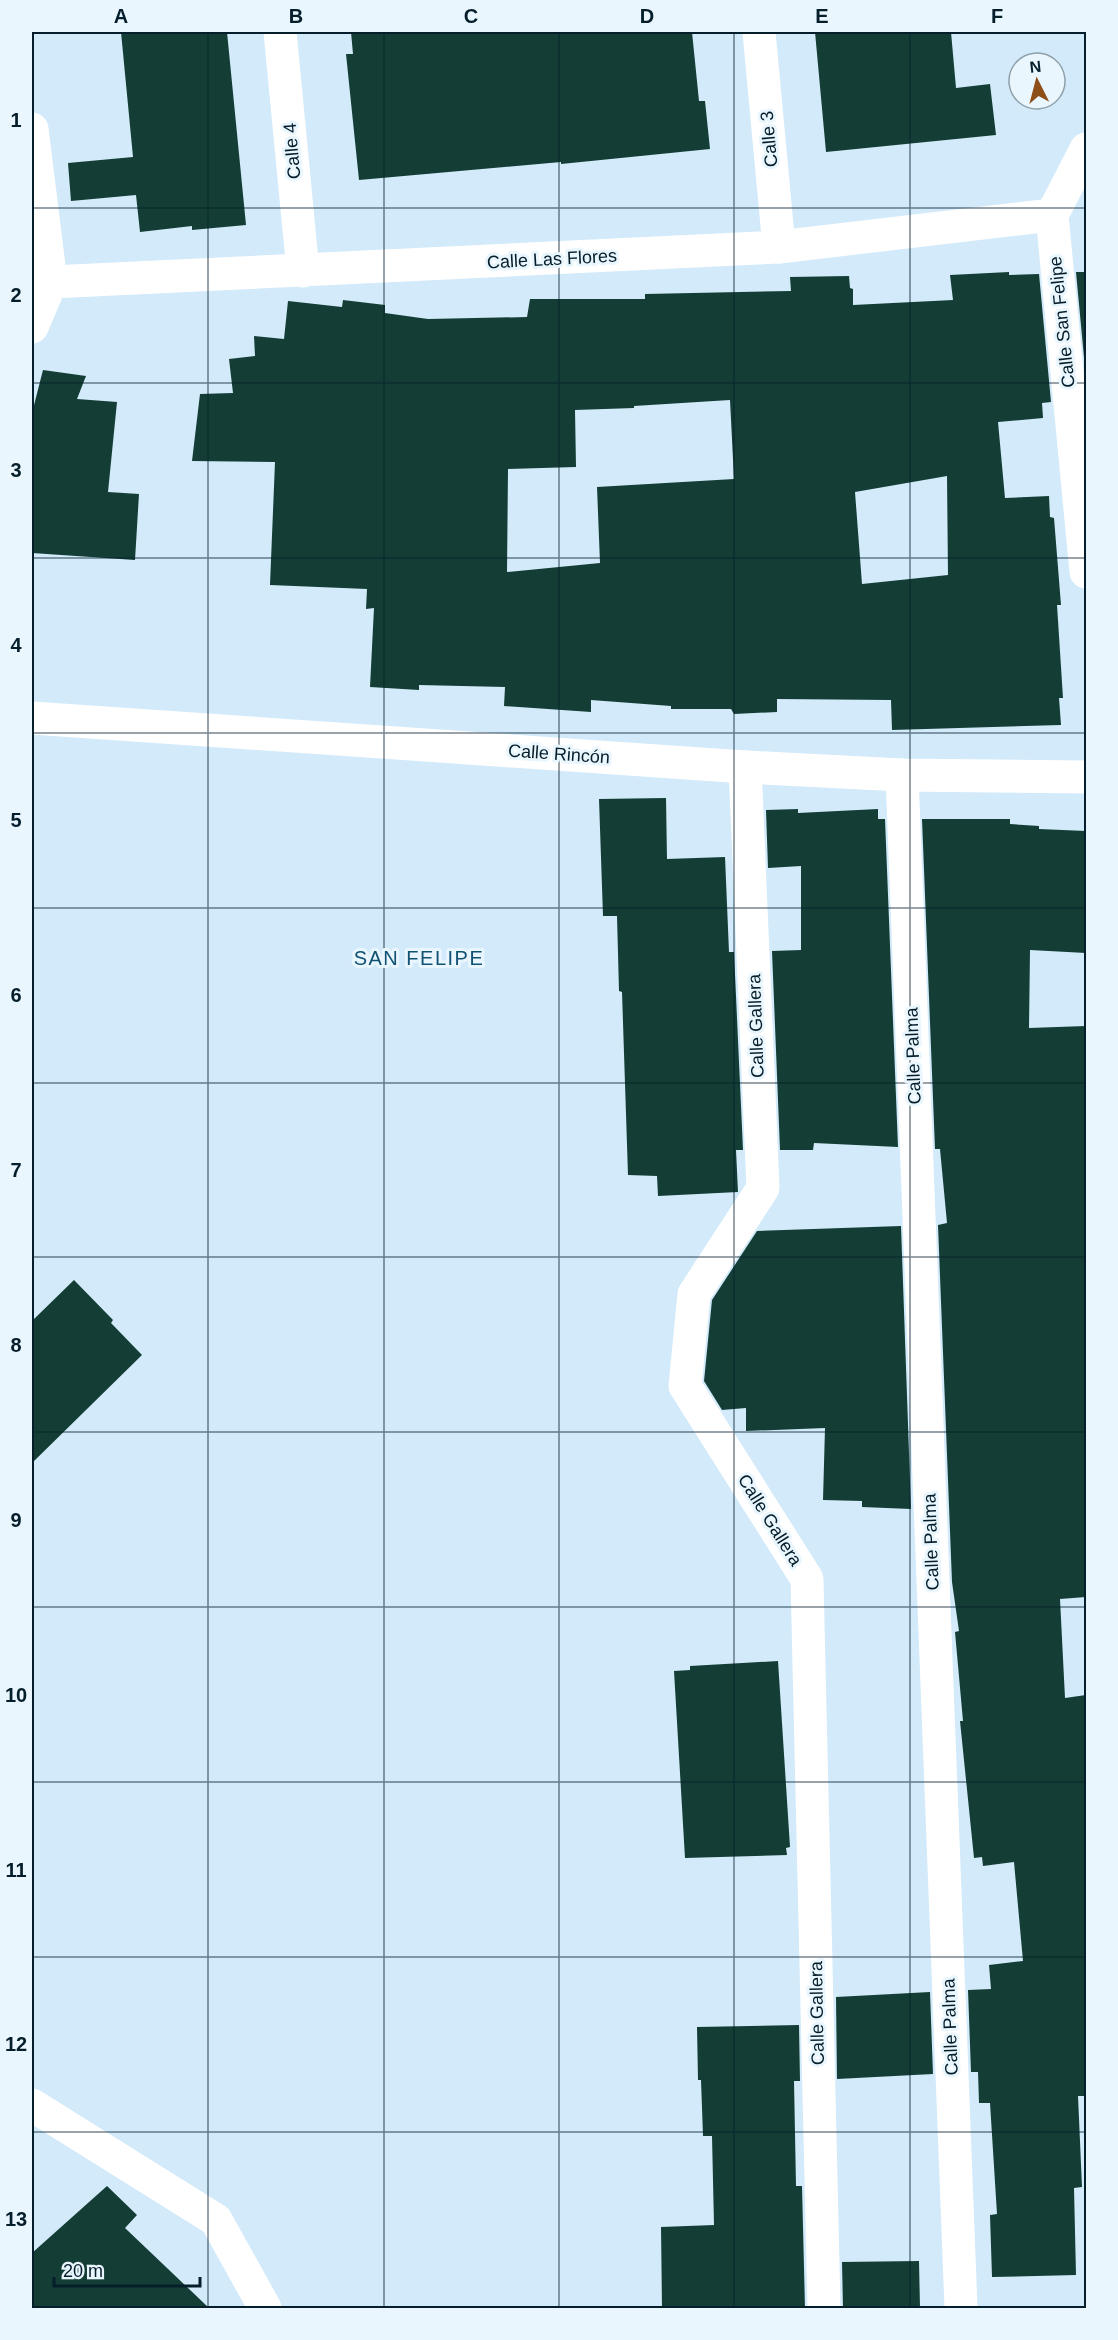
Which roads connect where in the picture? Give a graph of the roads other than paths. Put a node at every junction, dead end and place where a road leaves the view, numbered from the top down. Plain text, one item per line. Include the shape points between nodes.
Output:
1 (280, 32) edge
2 (759, 32) edge
3 (32, 129) edge
4 (1086, 149) edge
5 (1052, 215) junction
6 (39, 243) edge
7 (779, 247) junction
8 (303, 271) junction
9 (51, 282) junction
10 (32, 327) edge
11 (1086, 572) edge
12 (32, 718) edge
13 (745, 767) junction
14 (902, 775) junction
15 (1086, 777) edge
16 (32, 2105) edge
17 (265, 2308) edge
18 (824, 2308) edge
19 (961, 2308) edge

1 - 8 street, Calle 4
2 - 7 street, Calle 3
3 - 6 street
4 - 5 street
5 - 7 street, Calle Las Flores
5 - 11 street, Calle San Felipe
6 - 9 street
7 - 8 street, Calle Las Flores
8 - 9 street, Calle Las Flores
9 - 10 street
12 - 13 street, Calle Rincón
13 - 14 street, Calle Rincón
13 - 18 street, Calle Gallera via 763,1188 694,1294 685,1386 807,1579
14 - 15 street, Calle Rincón
14 - 19 street, Calle Palma
16 - 17 street via 216,2220

